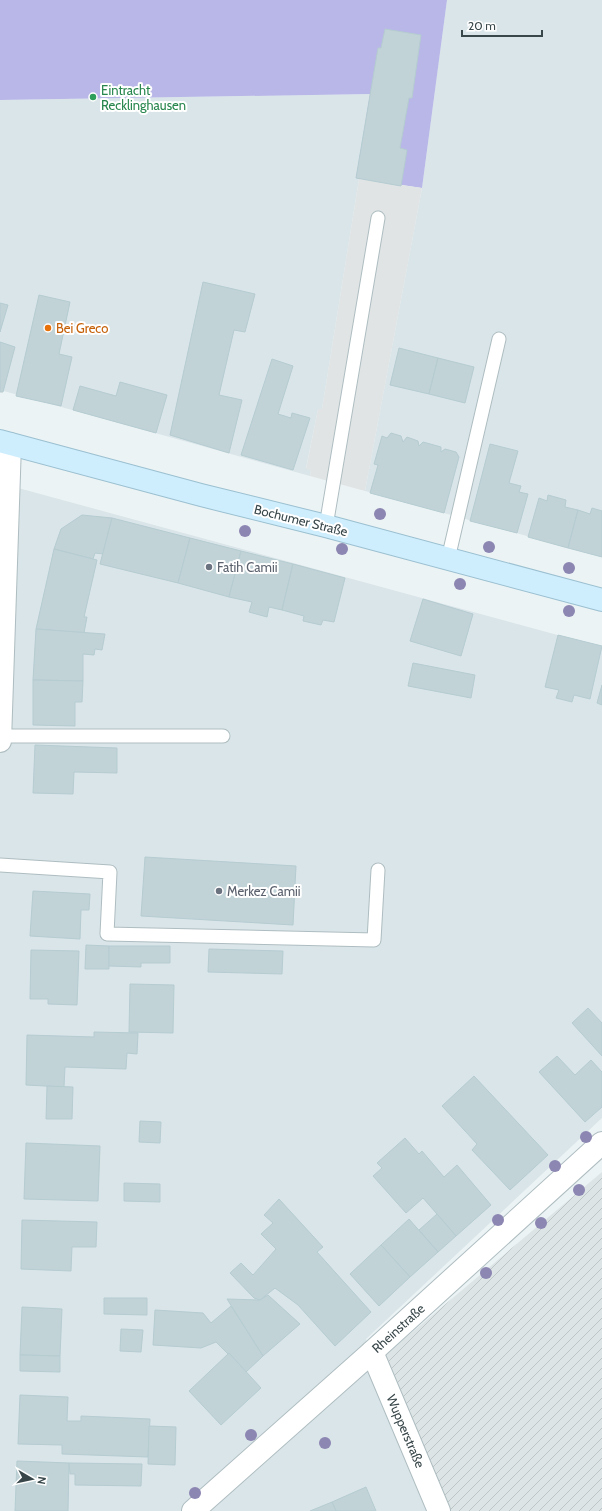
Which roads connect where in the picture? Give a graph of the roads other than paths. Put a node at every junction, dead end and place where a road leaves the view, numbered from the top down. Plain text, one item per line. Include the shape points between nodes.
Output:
1 (378, 218) dead end
2 (499, 339) dead end
3 (5, 442) edge
4 (326, 526) junction
5 (448, 558) junction
6 (602, 600) edge
7 (0, 736) edge
8 (223, 736) dead end
9 (0, 741) edge
10 (0, 865) edge
11 (378, 870) dead end
12 (602, 1143) edge
13 (372, 1352) junction
14 (192, 1511) edge
15 (439, 1511) edge

1 - 4 lane
2 - 5 lane
3 - 4 main road, Bochumer Straße
3 - 7 street
4 - 5 main road, Bochumer Straße
5 - 6 main road, Bochumer Straße
7 - 8 lane
7 - 9 street
10 - 11 lane via 110,872 107,934 374,940
12 - 13 street, Rheinstraße
13 - 14 street, Rheinstraße
13 - 15 street, Wupperstraße

